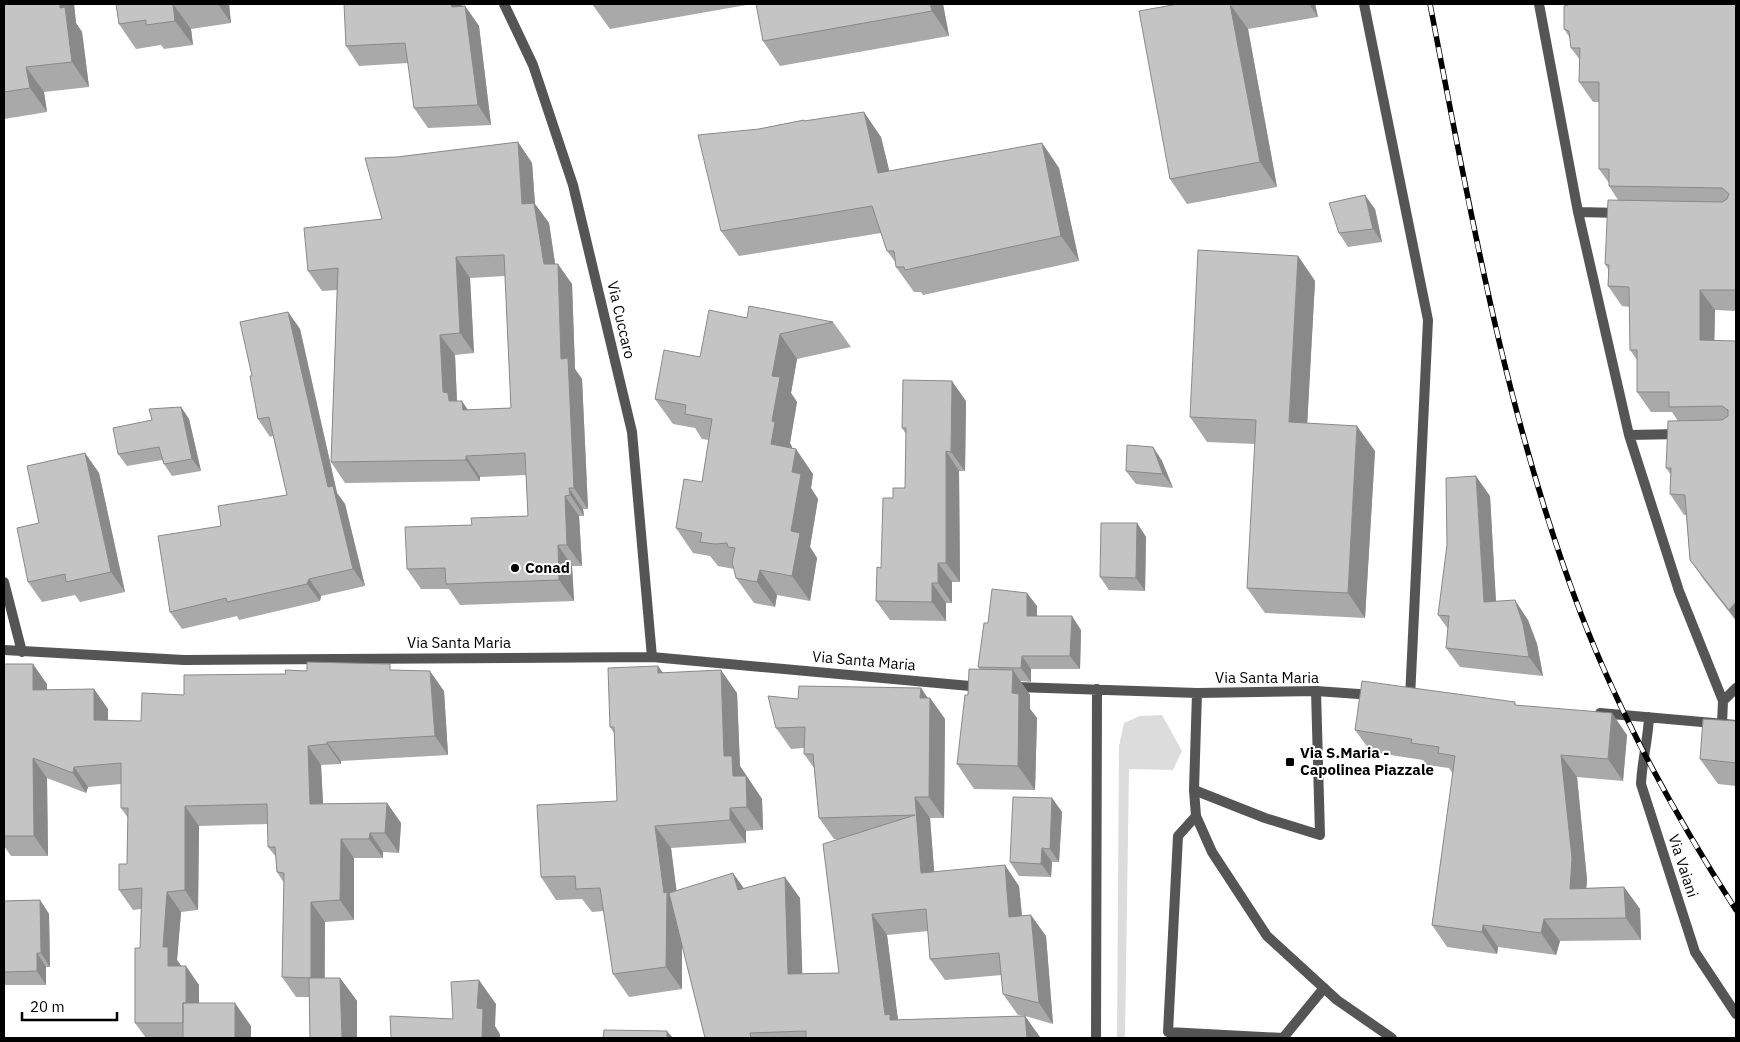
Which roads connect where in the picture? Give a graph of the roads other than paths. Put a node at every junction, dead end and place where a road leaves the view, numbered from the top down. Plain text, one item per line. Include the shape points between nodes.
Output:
1 (504, 4) edge
2 (1364, 4) edge
3 (1539, 4) edge
4 (1578, 212) junction
5 (1628, 213) edge
6 (1629, 434) junction
7 (1687, 434) edge
8 (4, 582) edge
9 (4, 650) edge
10 (22, 652) junction
11 (652, 657) junction
12 (1736, 688) edge
13 (1097, 689) junction
14 (1316, 691) junction
15 (1197, 693) junction
16 (1382, 696) edge
17 (1410, 698) edge
18 (1723, 701) junction
19 (1589, 712) edge
20 (1649, 717) junction
21 (1722, 724) junction
22 (1736, 725) edge
23 (1194, 790) junction
24 (1196, 816) junction
25 (1324, 988) junction
26 (1736, 1014) edge
27 (1096, 1038) edge
28 (1392, 1038) edge

1 - 11 street, Via Cuccaro via 533,65 573,185 632,432
2 - 17 street via 1428,320
3 - 4 street
4 - 5 street
4 - 6 street
6 - 7 street
6 - 18 street via 1679,592
8 - 10 street
9 - 10 street, Via Santa Maria
10 - 11 street, Via Santa Maria via 184,660
11 - 13 street, Via Santa Maria via 997,687
12 - 18 street
13 - 15 street, Via Santa Maria
13 - 27 street
14 - 15 street, Via Santa Maria
14 - 16 street, Via Santa Maria
14 - 23 street via 1320,835
15 - 23 street
18 - 21 street
19 - 20 street
20 - 21 street
20 - 26 street, Via Vaiani via 1641,784 1695,952
21 - 22 street
23 - 24 street
24 - 25 street via 1212,852 1267,936
24 - 25 street via 1178,836 1168,1032 1283,1038
25 - 28 street

